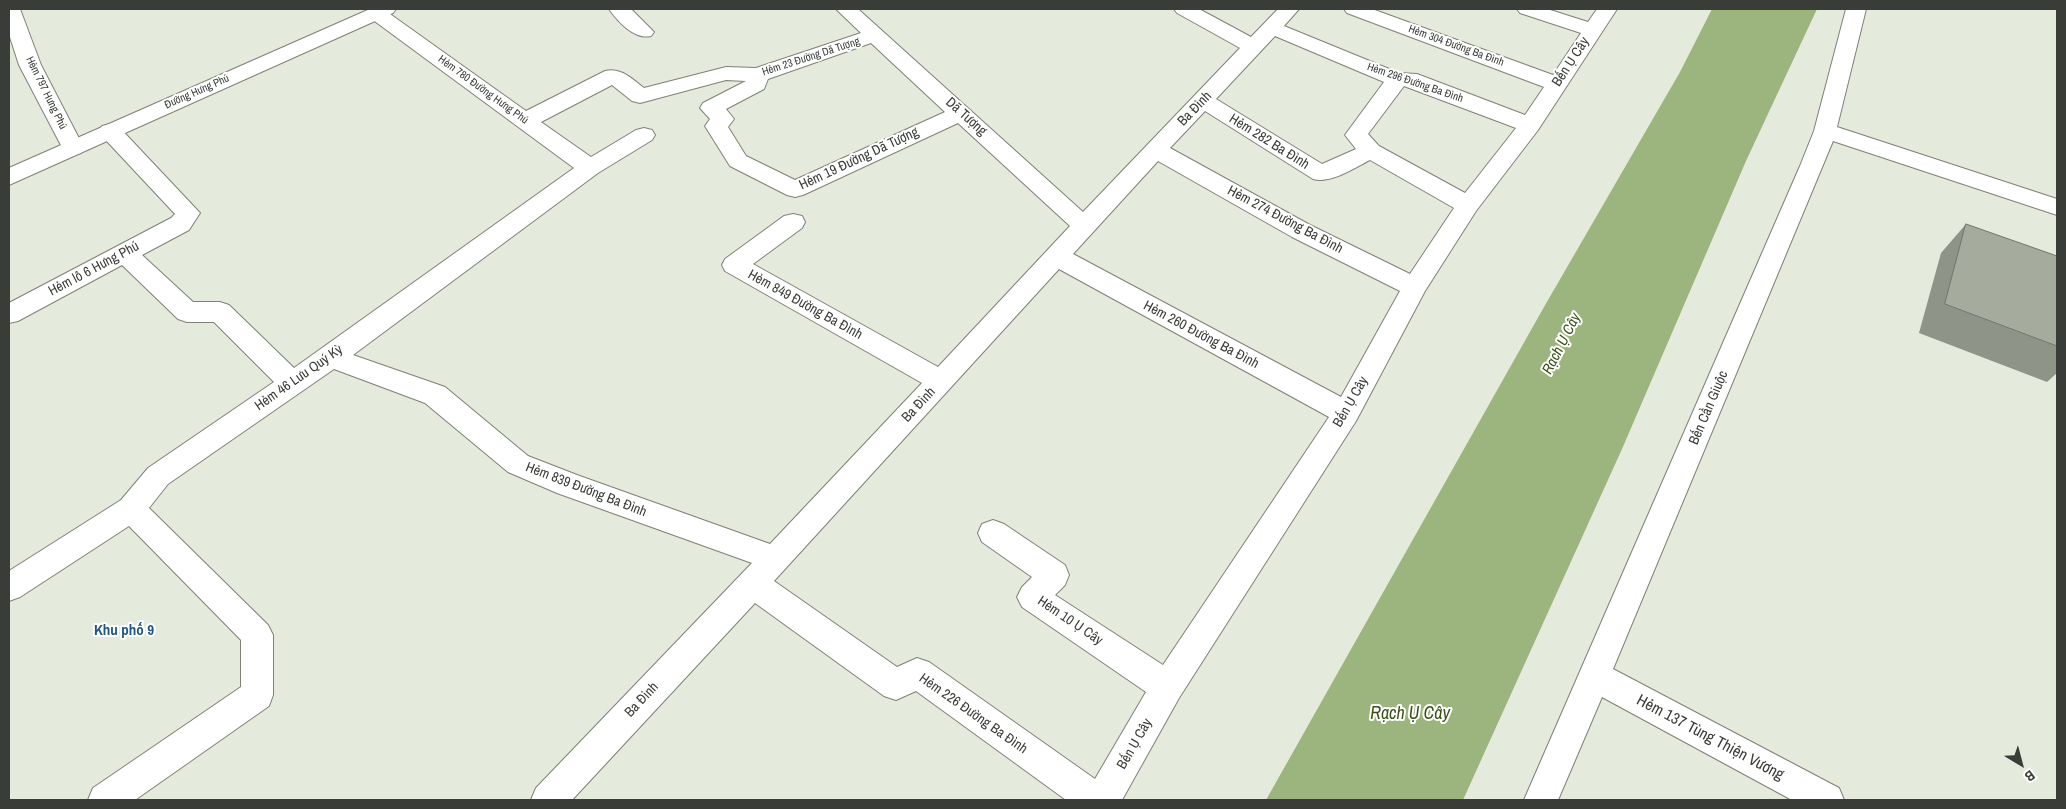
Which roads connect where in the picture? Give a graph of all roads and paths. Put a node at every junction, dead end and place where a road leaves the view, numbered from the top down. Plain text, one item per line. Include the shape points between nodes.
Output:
1 (10, 9) edge
2 (619, 9) edge
3 (846, 9) edge
4 (1184, 9) edge
5 (1354, 9) edge
6 (1527, 9) edge
7 (1608, 9) edge
8 (1856, 9) edge
9 (381, 11) edge
10 (1272, 28) edge
11 (1592, 30) junction
12 (644, 32) dead end
13 (876, 35) junction
14 (30, 65) junction
15 (9, 72) edge
16 (758, 75) junction
17 (1397, 80) junction
18 (1557, 84) junction
19 (1203, 100) junction
20 (961, 112) junction
21 (525, 121) junction
22 (1530, 125) junction
23 (110, 131) junction
24 (1824, 131) junction
25 (644, 136) dead end
26 (73, 148) junction
27 (1156, 150) junction
28 (1370, 151) junction
29 (590, 168) junction
30 (9, 177) edge
31 (1468, 205) junction
32 (2057, 207) edge
33 (793, 222) dead end
34 (1084, 226) junction
35 (125, 252) junction
36 (1056, 256) junction
37 (1415, 287) junction
38 (9, 314) edge
39 (331, 357) junction
40 (941, 381) junction
41 (292, 383) junction
42 (1346, 413) junction
43 (131, 509) junction
44 (994, 534) dead end
45 (776, 559) junction
46 (752, 583) junction
47 (9, 587) edge
48 (1594, 676) junction
49 (1167, 687) junction
50 (104, 800) edge
51 (548, 800) edge
52 (1095, 800) edge
53 (1103, 800) edge
54 (1541, 800) edge
55 (1827, 800) edge

1 - 14 street, Hẻm 797 Hưng Phú
2 - 12 street
3 - 13 street, Dã Tượng
4 - 10 street, Hẻm 296 Đường Ba Đình
5 - 18 street, Hẻm 304 Đường Ba Đình
6 - 11 street
7 - 11 street, Bến Ụ Cây
8 - 24 street, Bến Cần Giuộc
9 - 21 street, Hẻm 780 Đường Hưng Phú
9 - 23 street, Đường Hưng Phú
10 - 17 street, Hẻm 296 Đường Ba Đình
10 - 19 street, Ba Đình
11 - 18 street, Bến Ụ Cây
13 - 16 street, Hẻm 23 Đường Dã Tượng
13 - 20 street, Dã Tượng
14 - 15 street
14 - 26 street, Hẻm 797 Hưng Phú
16 - 20 street, Hẻm 19 Đường Dã Tượng via 756,84 711,108 723,119 716,126 738,161 795,190
16 - 21 street, Hẻm 23 Đường Dã Tượng via 726,73 640,96 613,76
17 - 22 street, Hẻm 296 Đường Ba Đình via 1409,79
17 - 28 street via 1356,135
18 - 22 street, Bến Ụ Cây
19 - 27 street, Ba Đình
19 - 28 street, Hẻm 282 Ba Đình via 1322,174
20 - 34 street, Dã Tượng
21 - 29 street, Hẻm 780 Đường Hưng Phú
22 - 31 street, Bến Ụ Cây
23 - 26 street, Đường Hưng Phú
23 - 35 street, Hẻm lô 6 Hưng Phú via 188,213 180,224
24 - 32 street
24 - 48 street, Bến Cần Giuộc via 1812,166
25 - 29 street, Hẻm 46 Lưu Quý Kỳ
26 - 30 street, Đường Hưng Phú
27 - 34 street, Ba Đình
27 - 37 street, Hẻm 274 Đường Ba Đình via 1301,231
28 - 31 street
29 - 39 street, Hẻm 46 Lưu Quý Kỳ
31 - 37 street, Bến Ụ Cây
33 - 40 street, Hẻm 849 Đường Ba Đình via 734,265
34 - 36 street, Ba Đình
35 - 38 street, Hẻm lô 6 Hưng Phú
35 - 41 street via 187,312 220,312
36 - 40 street, Ba Đình
36 - 42 street, Hẻm 260 Đường Ba Đình
37 - 42 street, Bến Ụ Cây
39 - 41 street, Hẻm 46 Lưu Quý Kỳ
39 - 45 street, Hẻm 839 Đường Ba Đình via 435,395 518,464
40 - 45 street, Ba Đình
41 - 43 street, Hẻm 46 Lưu Quý Kỳ via 158,476
42 - 49 street, Bến Ụ Cây
43 - 47 street, Hẻm 46 Lưu Quý Kỳ
43 - 50 street via 257,635 258,695
44 - 49 street, Hẻm 10 Ụ Cây via 1054,575 1033,597
45 - 46 street, Ba Đình
46 - 51 street, Ba Đình
46 - 52 street, Hẻm 226 Đường Ba Đình via 896,685 916,673
48 - 54 street, Bến Cần Giuộc
48 - 55 street, Hẻm 137 Tùng Thiện Vương
49 - 53 street, Bến Ụ Cây

